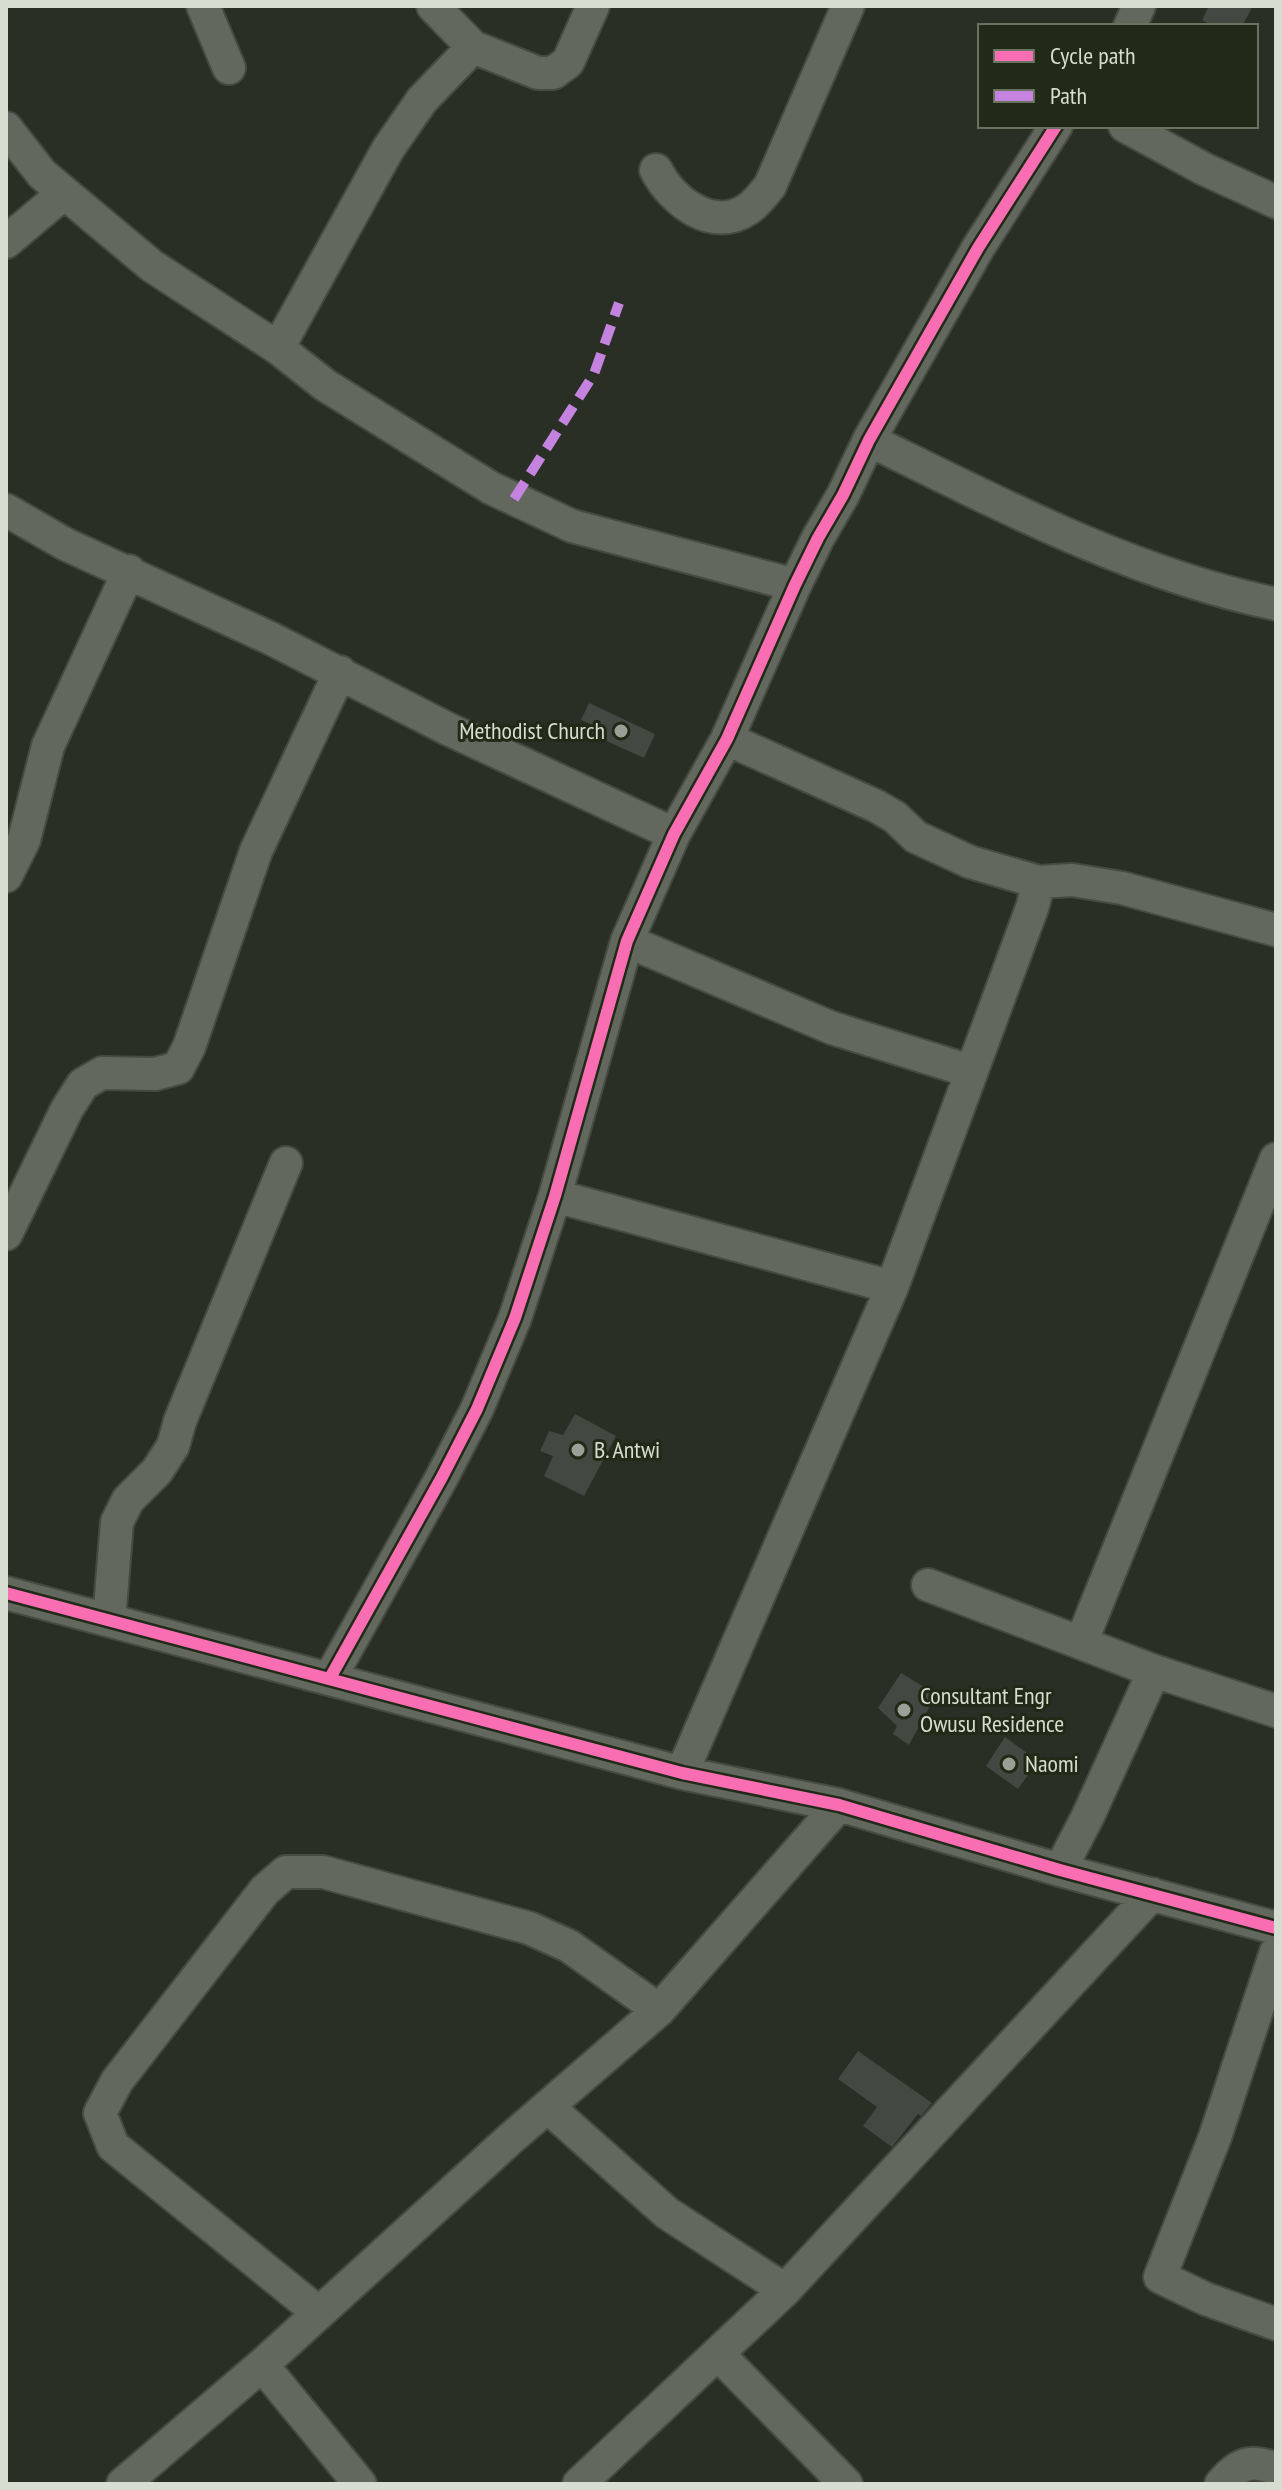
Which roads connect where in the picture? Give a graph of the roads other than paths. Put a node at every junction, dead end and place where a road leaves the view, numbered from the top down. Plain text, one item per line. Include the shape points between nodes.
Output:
1 (203, 6) edge
2 (433, 6) edge
3 (593, 6) edge
4 (848, 6) edge
5 (473, 47) junction
6 (229, 68) dead end
7 (6, 128) edge
8 (1055, 128) edge
9 (1129, 128) edge
10 (656, 170) dead end
11 (64, 193) junction
12 (1276, 202) edge
13 (6, 242) edge
14 (278, 348) junction
15 (869, 440) junction
16 (6, 510) edge
17 (129, 571) junction
18 (795, 585) junction
19 (1276, 604) edge
20 (340, 672) junction
21 (727, 739) junction
22 (674, 834) junction
23 (15, 836) edge
24 (6, 876) edge
25 (1039, 882) junction
26 (1276, 930) edge
27 (627, 941) junction
28 (970, 1071) junction
29 (1276, 1159) edge
30 (286, 1163) dead end
31 (555, 1196) junction
32 (6, 1234) edge
33 (892, 1287) junction
34 (928, 1585) dead end
35 (6, 1593) edge
36 (109, 1620) junction
37 (1081, 1643) junction
38 (1154, 1671) junction
39 (330, 1678) junction
40 (1276, 1711) edge
41 (682, 1773) junction
42 (839, 1805) junction
43 (1060, 1870) junction
44 (1152, 1894) junction
45 (1276, 1928) edge
46 (1276, 1952) edge
47 (659, 2010) junction
48 (548, 2107) junction
49 (785, 2290) junction
50 (319, 2313) junction
51 (1276, 2324) edge
52 (718, 2354) junction
53 (262, 2365) junction
54 (1276, 2469) edge
55 (123, 2484) edge
56 (360, 2484) edge
57 (579, 2484) edge
58 (846, 2484) edge
59 (1221, 2484) edge

1 - 6 street
2 - 5 street
3 - 5 street via 568,62 553,73 538,73
4 - 10 street via 770,186 749,208 729,218 711,218 665,188
5 - 14 street via 422,100 388,149
7 - 11 street
8 - 15 street via 978,248
9 - 12 street
11 - 13 street
11 - 14 street via 152,266
14 - 18 street via 423,448 572,526
15 - 18 street
15 - 19 street via 1039,524 1140,563
16 - 17 street via 65,544
17 - 20 street
17 - 23 street via 48,746
18 - 21 street
20 - 22 street via 448,729
20 - 32 street via 256,851 178,1068 155,1074 102,1073 83,1084
21 - 22 street
21 - 25 street via 876,806 916,837 970,862
22 - 27 street
23 - 24 street
25 - 26 street via 1072,880 1122,888
25 - 28 street
27 - 28 street via 832,1028
27 - 31 street
28 - 33 street
29 - 37 street
30 - 36 street via 173,1446 128,1500 117,1522
31 - 33 street
31 - 39 street via 515,1318 477,1409
33 - 41 street
34 - 37 street
35 - 36 street
36 - 39 street
37 - 38 street
38 - 40 street
38 - 43 street
39 - 41 street
41 - 42 street
42 - 43 street
42 - 47 street
43 - 44 street
44 - 45 street
44 - 49 street
46 - 51 street via 1215,2137 1160,2277
47 - 48 street
47 - 50 street via 569,1946 529,1928 323,1872 286,1872 265,1890 117,2081 100,2113 113,2146
48 - 49 street via 667,2213
48 - 50 street
49 - 52 street
50 - 53 street
52 - 57 street
52 - 58 street
53 - 55 street
53 - 56 street
54 - 59 street via 1253,2463 1237,2467

